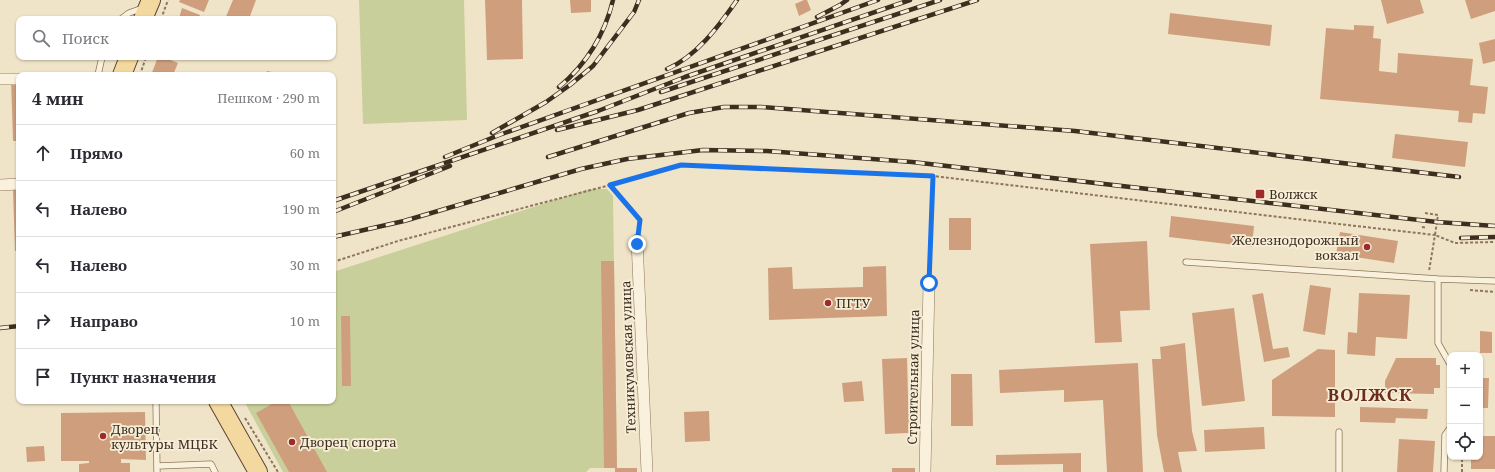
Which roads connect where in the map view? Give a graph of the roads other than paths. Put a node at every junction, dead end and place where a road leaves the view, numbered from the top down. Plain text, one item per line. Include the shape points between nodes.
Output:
1 (148, 8) edge
2 (125, 16) edge
3 (101, 60) edge
4 (128, 60) edge
5 (99, 72) edge
6 (123, 72) edge
7 (0, 79) edge
8 (16, 79) edge
9 (16, 184) edge
10 (0, 185) edge
11 (637, 242) road end
12 (1186, 262) dead end
13 (1438, 279) junction
14 (1495, 281) edge
15 (929, 283) road end
16 (1447, 359) edge
17 (156, 404) edge
18 (220, 404) edge
19 (1339, 432) dead end
20 (1447, 432) edge
21 (157, 469) edge
22 (215, 472) edge
23 (258, 472) edge
24 (647, 472) edge
25 (925, 472) edge
26 (1339, 472) edge
27 (1444, 472) edge

1 - 2 lane
3 - 5 lane
4 - 6 main road
7 - 8 street
9 - 10 street
11 - 24 street, Техникумовская улица
12 - 13 lane
13 - 14 lane
13 - 16 lane via 1438,343
15 - 25 street, Строительная улица
17 - 21 lane
18 - 23 main road
19 - 26 lane
20 - 27 lane
21 - 22 lane via 211,464

